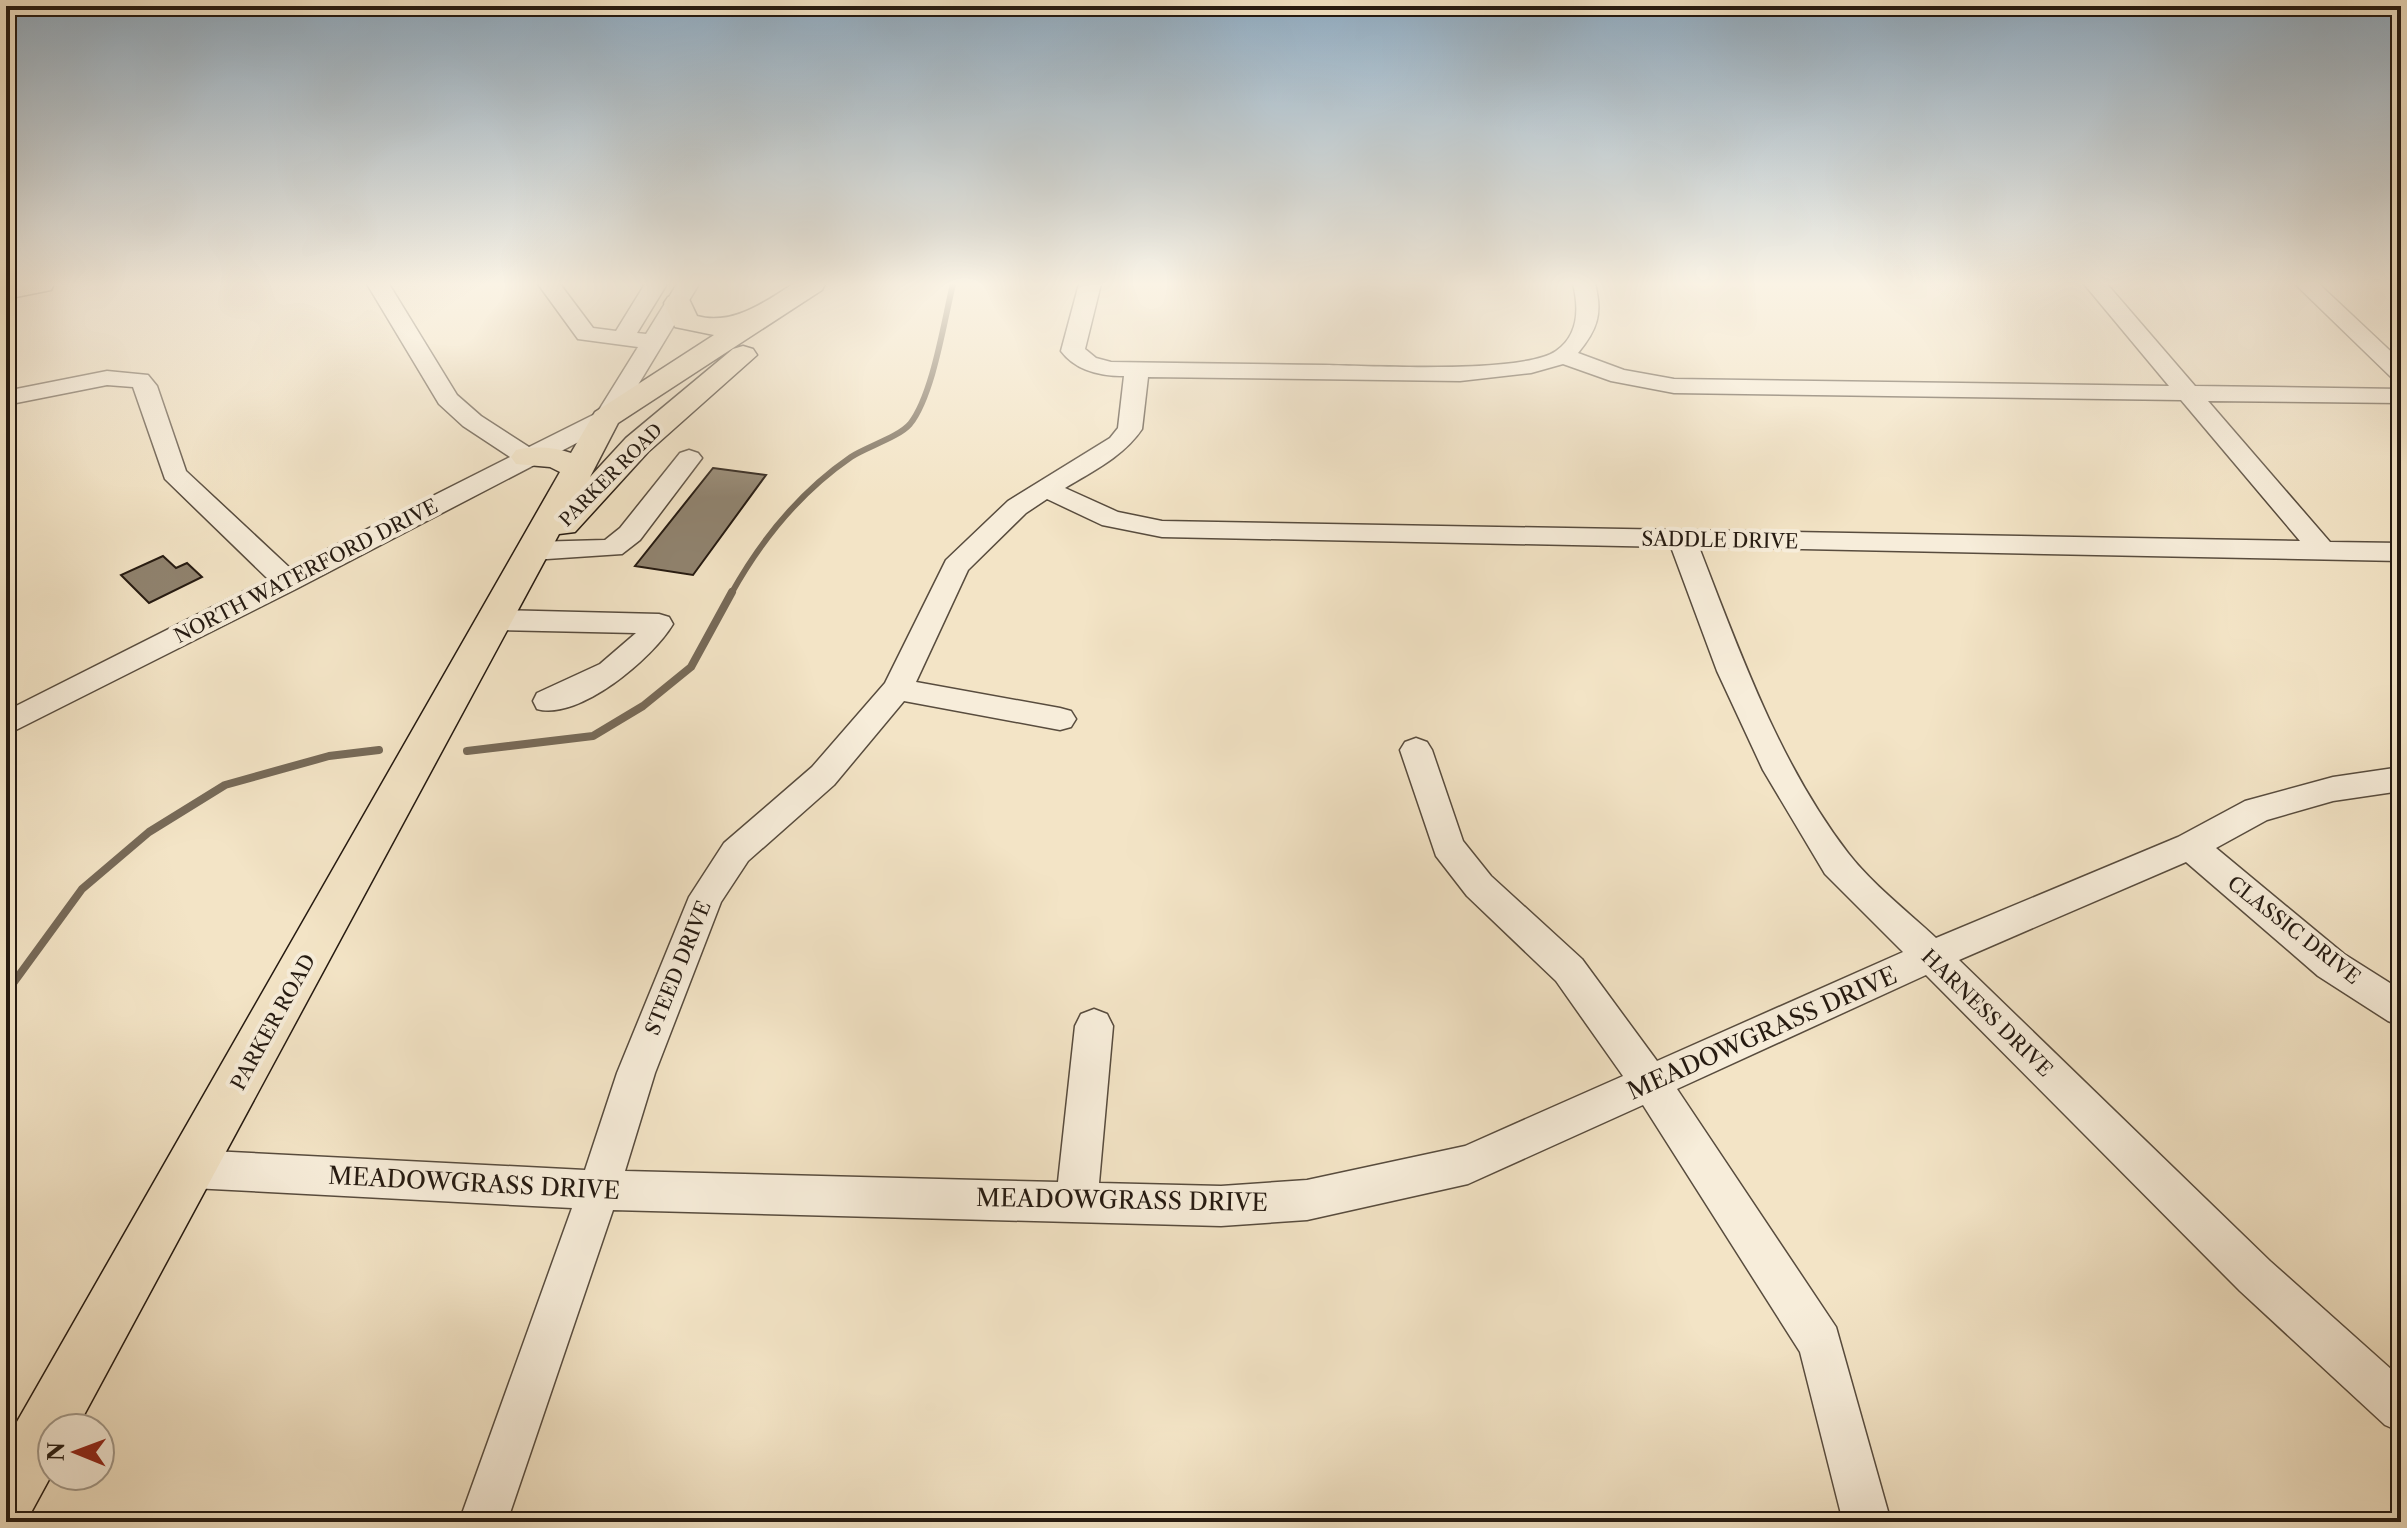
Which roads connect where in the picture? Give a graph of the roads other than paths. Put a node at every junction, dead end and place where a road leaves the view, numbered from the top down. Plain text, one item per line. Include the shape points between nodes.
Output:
1 (421, 355) edge
2 (645, 355) edge
3 (707, 355) edge
4 (738, 355) edge
5 (744, 355) edge
6 (1078, 355) edge
7 (2155, 355) edge
8 (2381, 355) edge
9 (1564, 356) joint
10 (1137, 370) junction
11 (2401, 374) edge
12 (2188, 394) junction
13 (2401, 396) edge
14 (6, 398) edge
15 (606, 418) junction
16 (527, 457) junction
17 (689, 458) dead end
18 (578, 468) junction
19 (1046, 489) junction
20 (1682, 539) junction
21 (534, 547) junction
22 (2322, 550) junction
23 (2401, 552) edge
24 (288, 582) junction
25 (494, 620) junction
26 (897, 689) junction
27 (548, 701) dead end
28 (1060, 719) dead end
29 (6, 724) edge
30 (1416, 750) dead end
31 (2401, 779) edge
32 (2190, 846) junction
33 (1929, 957) junction
34 (2401, 1010) edge
35 (1094, 1026) dead end
36 (1651, 1084) junction
37 (192, 1169) junction
38 (599, 1190) junction
39 (1077, 1201) junction
40 (2401, 1409) edge
41 (6, 1499) edge
42 (483, 1522) edge
43 (1867, 1522) edge

1 - 16 street via 448,399
2 - 15 street
3 - 15 main road, PARKER ROAD
4 - 15 main road, PARKER ROAD via 638,410
5 - 21 main road, PARKER ROAD via 637,445 567,522
6 - 10 street via 1110,369
7 - 12 street
8 - 11 street
9 - 10 street via 1531,366 1460,374
9 - 12 street via 1619,376 1674,386
10 - 19 street, STEED DRIVE via 1130,429 1119,443
12 - 13 street
12 - 22 street
14 - 24 street via 107,378 140,380 174,474
15 - 16 street, NORTH WATERFORD DRIVE
15 - 18 main road, PARKER ROAD
16 - 18 main road via 556,458
16 - 24 street, NORTH WATERFORD DRIVE
17 - 21 street via 630,534 612,548
18 - 21 main road, PARKER ROAD
19 - 20 street, SADDLE DRIVE via 1111,519 1162,529
19 - 26 street, STEED DRIVE via 990,531 956,566
20 - 22 street, SADDLE DRIVE
20 - 33 street, HARNESS DRIVE via 1732,671 1774,762 1837,864
21 - 25 main road, PARKER ROAD
22 - 23 street, SADDLE DRIVE
24 - 29 street, NORTH WATERFORD DRIVE
25 - 27 street via 659,624 617,668
25 - 37 main road, PARKER ROAD
26 - 28 street
26 - 38 street, STEED DRIVE via 823,776 736,852 706,897 636,1073
30 - 36 street via 1448,847 1479,886 1569,970
31 - 32 street, MEADOWGRASS DRIVE via 2333,789 2257,810
32 - 33 street, MEADOWGRASS DRIVE
32 - 34 street, CLASSIC DRIVE via 2331,965
33 - 36 street, MEADOWGRASS DRIVE
33 - 40 street, HARNESS DRIVE via 2255,1276
35 - 39 street
36 - 39 street, MEADOWGRASS DRIVE via 1468,1165 1307,1200 1221,1206
36 - 43 street via 1820,1343
37 - 38 street, MEADOWGRASS DRIVE
37 - 41 main road, PARKER ROAD
38 - 39 street, MEADOWGRASS DRIVE
38 - 42 street, STEED DRIVE

